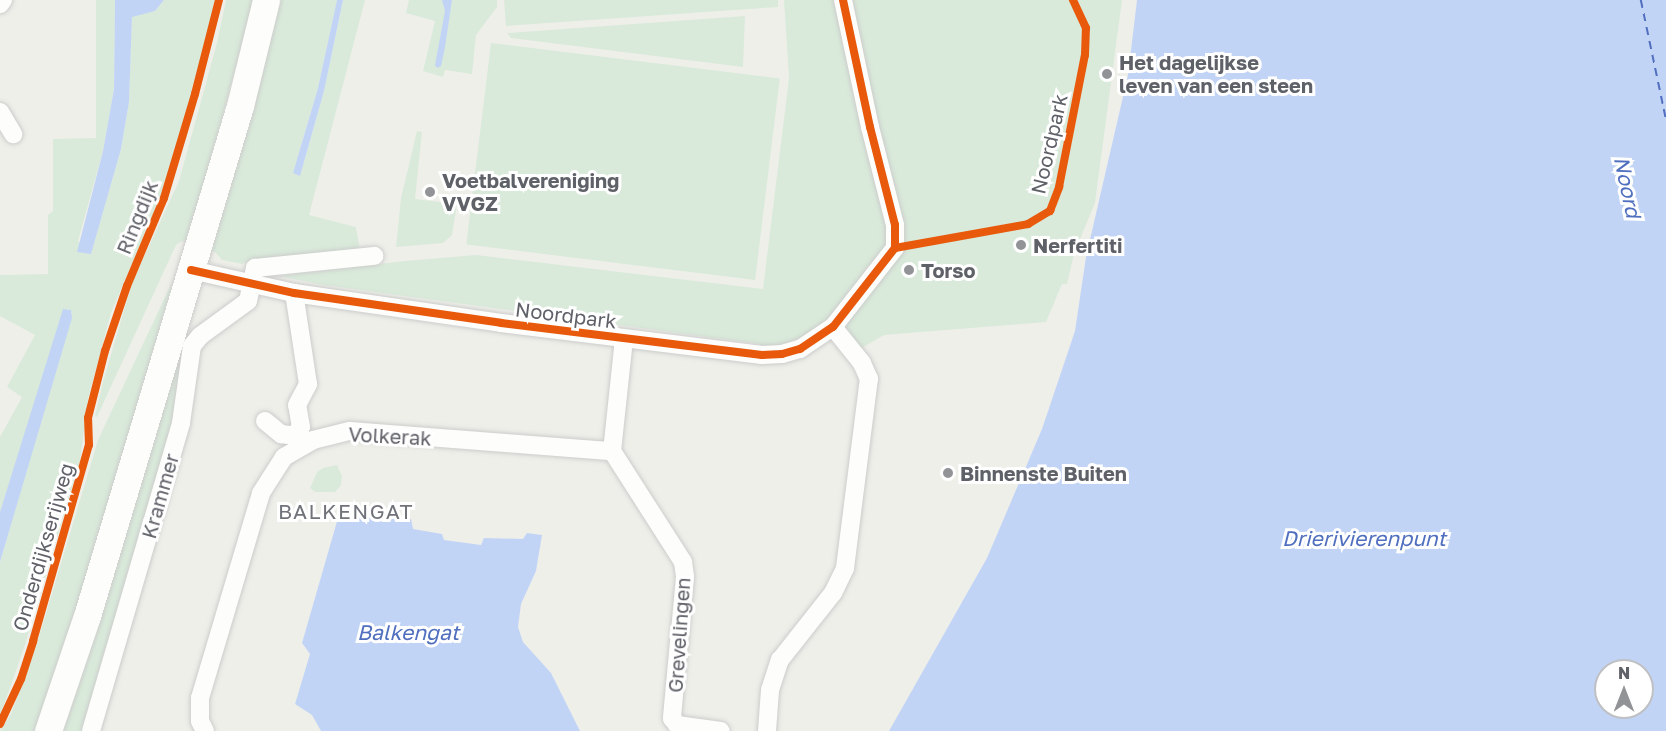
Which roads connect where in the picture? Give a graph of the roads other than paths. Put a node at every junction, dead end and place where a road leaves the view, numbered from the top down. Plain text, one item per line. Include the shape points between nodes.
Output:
1 (3, 0) edge
2 (266, 0) edge
3 (843, 0) edge
4 (0, 3) edge
5 (0, 112) edge
6 (13, 134) dead end
7 (374, 256) dead end
8 (191, 270) junction
9 (250, 283) junction
10 (294, 293) junction
11 (833, 327) junction
12 (624, 339) junction
13 (265, 421) dead end
14 (612, 451) junction
15 (48, 731) edge
16 (91, 731) edge
17 (206, 731) edge
18 (721, 731) edge
19 (767, 731) edge

1 - 4 street
2 - 8 main road via 240,106
3 - 11 street, Noordpark via 895,225 895,248
5 - 6 street
7 - 9 street via 259,266
8 - 9 street, Noordpark
8 - 15 main road via 87,616
9 - 10 street, Noordpark
9 - 16 street, Krammer via 248,301 192,346 181,423
10 - 12 street, Noordpark
10 - 13 street via 308,384 297,405 301,427 295,435 281,434
11 - 12 street, Noordpark via 800,349 782,354
11 - 19 street via 862,363 869,379 845,568 832,593 780,660 770,690
12 - 14 street
14 - 17 street, Volkerak via 350,431 313,440 284,458 261,493 200,698 200,721
14 - 18 street, Grevelingen via 683,562 685,577 672,718 676,725

